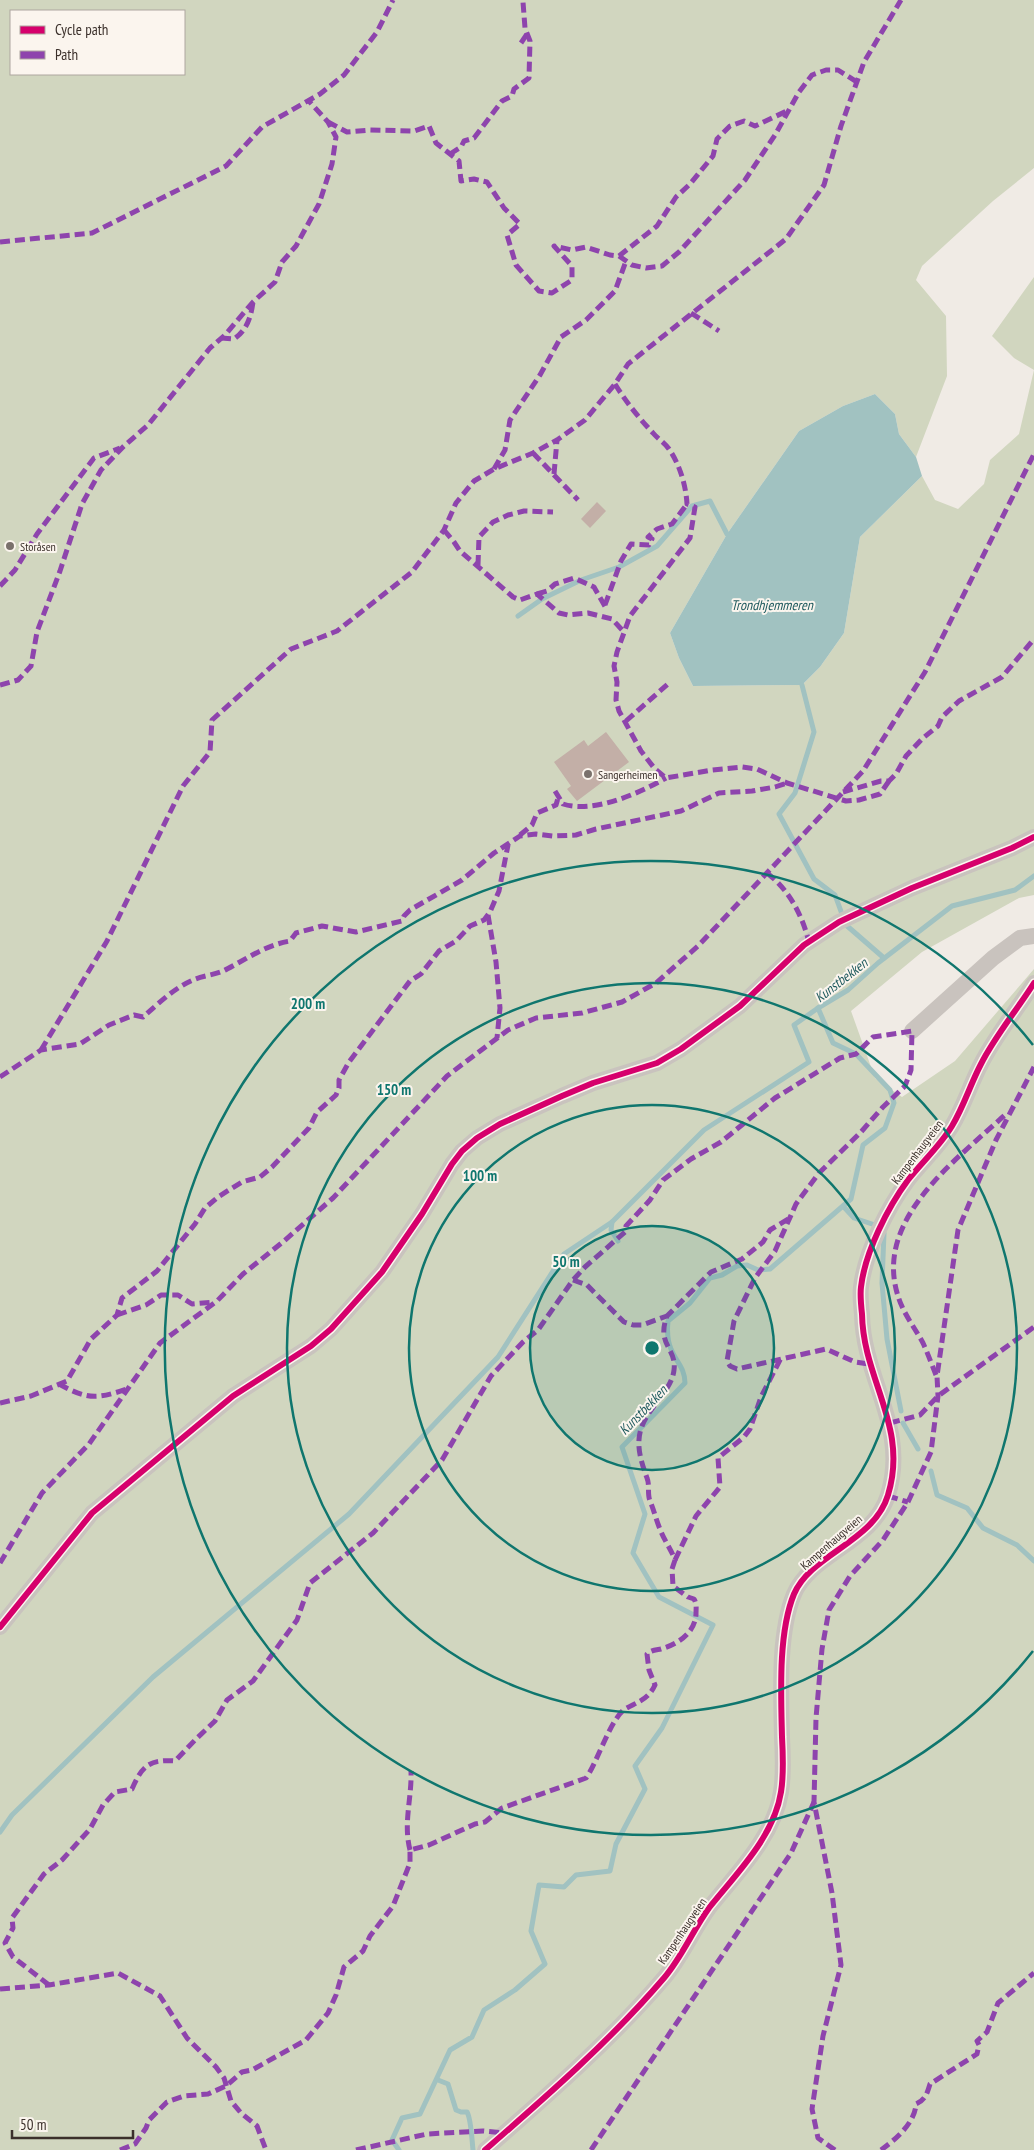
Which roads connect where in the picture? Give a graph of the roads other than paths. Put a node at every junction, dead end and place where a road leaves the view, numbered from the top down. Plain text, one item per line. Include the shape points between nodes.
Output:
1 (1034, 837) edge
2 (1034, 936) edge
3 (1034, 983) edge
4 (912, 1030) dead end
5 (0, 1627) edge
6 (485, 2150) edge

1 - 5 street via 839,922 804,945 740,1006 657,1063 593,1083 500,1124 477,1138 452,1164 382,1272 331,1329 233,1396 92,1513
2 - 4 street via 1020,938 993,958
3 - 6 street, Kampenhaugveien via 982,1062 963,1108 947,1134 906,1182 869,1255 861,1286 862,1320 869,1364 890,1423 894,1465 888,1496 880,1513 862,1532 813,1570 796,1589 786,1615 781,1697 783,1768 774,1820 705,1914 666,1976 606,2039

